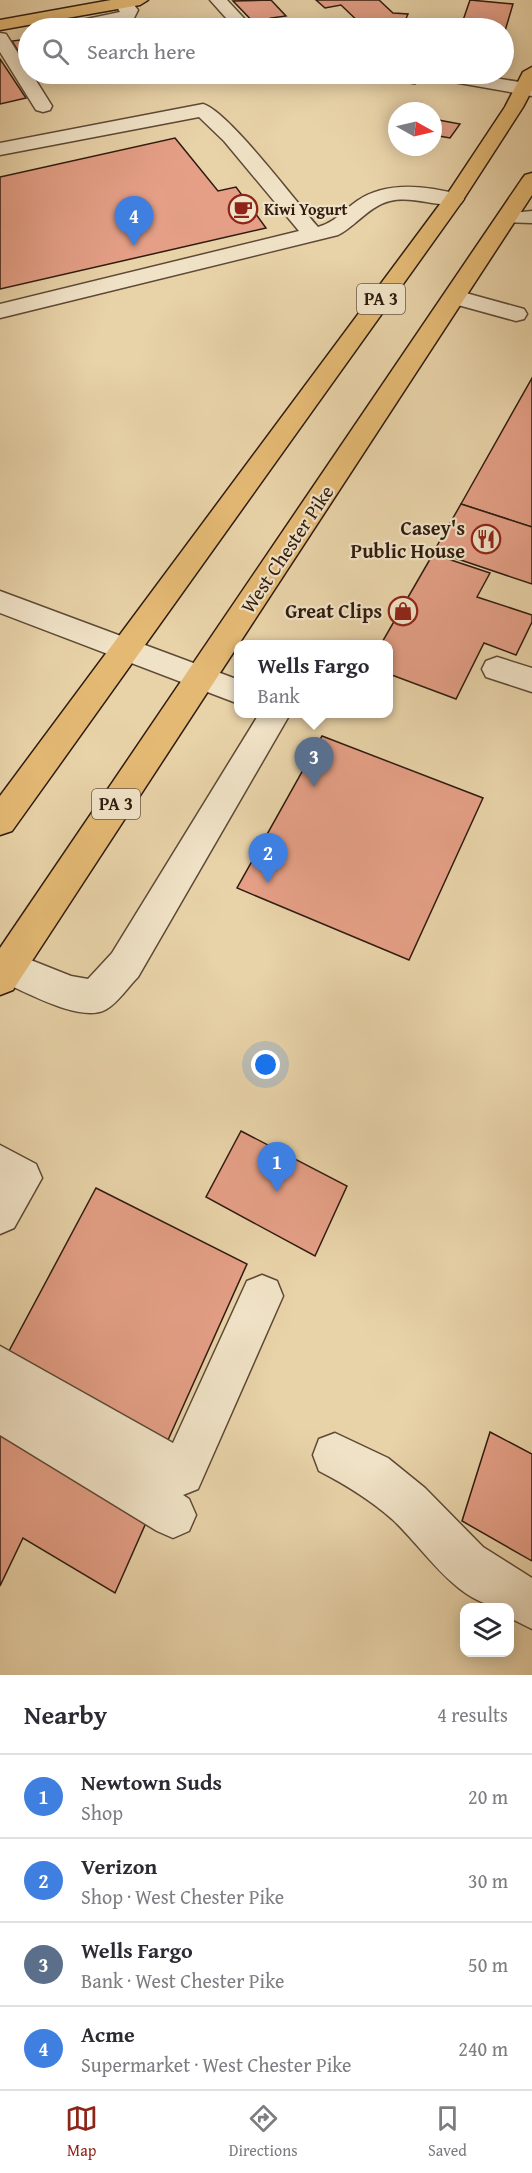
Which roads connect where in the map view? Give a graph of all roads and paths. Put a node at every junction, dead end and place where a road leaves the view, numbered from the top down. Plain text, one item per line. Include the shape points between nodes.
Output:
1 (218, 0) edge
2 (128, 1) edge
3 (111, 18) edge
4 (235, 18) edge
5 (18, 24) edge
6 (0, 25) edge
7 (0, 38) edge
8 (18, 66) edge
9 (514, 81) edge
10 (529, 83) edge
11 (30, 84) edge
12 (44, 106) dead end
13 (0, 149) edge
14 (532, 179) edge
15 (453, 199) junction
16 (520, 217) edge
17 (312, 233) junction
18 (455, 297) junction
19 (0, 311) edge
20 (516, 314) dead end
21 (0, 602) edge
22 (126, 649) junction
23 (497, 669) dead end
24 (201, 678) junction
25 (532, 681) edge
26 (234, 690) edge
27 (273, 718) edge
28 (0, 821) edge
29 (4, 972) edge
30 (0, 1165) edge
31 (0, 1214) edge
32 (262, 1296) dead end
33 (0, 1368) edge
34 (0, 1410) edge
35 (335, 1455) dead end
36 (173, 1515) dead end
37 (532, 1605) edge

1 - 4 lane
2 - 3 lane via 127,16
5 - 6 main road
7 - 8 lane
9 - 10 lane
10 - 15 main road, PA 3
11 - 12 lane
13 - 17 lane via 203,110 231,137
14 - 16 main road, West Chester Pike / PA 3
15 - 17 lane via 418,193 389,195 366,204 340,226
15 - 22 main road, PA 3
16 - 18 main road, West Chester Pike / PA 3
17 - 19 lane
18 - 20 lane
18 - 24 main road, West Chester Pike / PA 3
21 - 22 lane
22 - 24 lane
22 - 28 main road, PA 3
23 - 25 lane
24 - 26 lane
24 - 29 main road, West Chester Pike / PA 3
27 - 29 lane via 125,965 95,997 69,993
30 - 31 lane via 22,1179
32 - 33 lane via 182,1473
34 - 36 lane
35 - 37 lane via 372,1474 410,1504 466,1564

